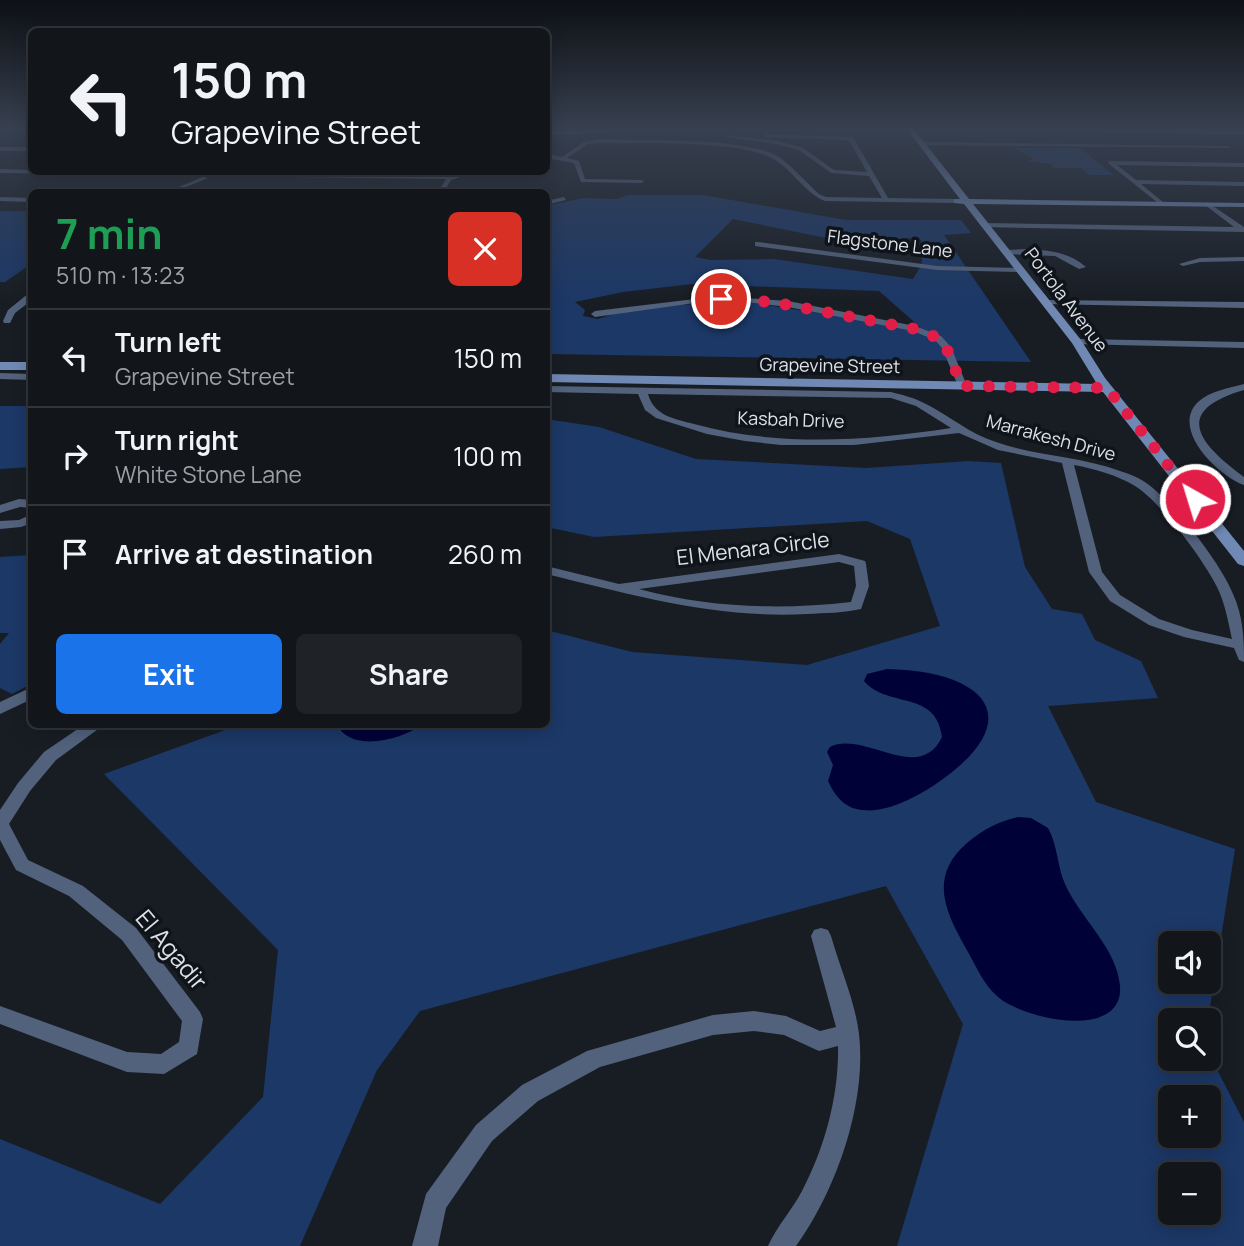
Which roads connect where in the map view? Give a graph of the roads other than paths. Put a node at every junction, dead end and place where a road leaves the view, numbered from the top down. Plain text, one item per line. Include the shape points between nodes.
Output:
1 (808, 186) edge
2 (879, 186) edge
3 (949, 186) edge
4 (951, 186) edge
5 (1140, 186) edge
6 (0, 199) edge
7 (564, 199) dead end
8 (28, 200) edge
9 (886, 200) junction
10 (961, 201) junction
11 (550, 202) edge
12 (1162, 204) junction
13 (1207, 204) junction
14 (1244, 205) edge
15 (983, 225) junction
16 (1243, 230) edge
17 (758, 244) dead end
18 (1006, 252) junction
19 (1244, 259) edge
20 (1183, 264) dead end
21 (1082, 267) dead end
22 (1019, 270) junction
23 (28, 298) edge
24 (1045, 302) junction
25 (1244, 305) edge
26 (595, 314) dead end
27 (7, 321) dead end
28 (1077, 342) junction
29 (1244, 345) edge
30 (0, 366) edge
31 (28, 366) edge
32 (0, 376) edge
33 (28, 377) edge
34 (550, 382) edge
35 (550, 382) edge
36 (962, 386) junction
37 (1244, 387) edge
38 (1107, 388) junction
39 (642, 389) junction
40 (958, 430) junction
41 (1067, 461) junction
42 (1244, 482) edge
43 (28, 504) edge
44 (0, 509) edge
45 (28, 520) edge
46 (0, 525) edge
47 (1244, 561) edge
48 (550, 571) edge
49 (619, 588) junction
50 (1242, 651) edge
51 (0, 694) edge
52 (28, 694) edge
53 (15, 701) junction
54 (0, 709) edge
55 (91, 728) edge
56 (1, 823) edge
57 (821, 936) dead end
58 (0, 1014) edge
59 (848, 1034) junction
60 (425, 1246) edge
61 (781, 1246) edge

1 - 9 street via 820,197
2 - 9 street
3 - 10 street, Portola Avenue
4 - 10 street, Portola Avenue
5 - 12 street
6 - 8 street
7 - 11 street
9 - 10 street
10 - 12 street
10 - 15 street, Portola Avenue
12 - 13 street
13 - 14 street
13 - 16 street
15 - 16 street
15 - 18 street, Portola Avenue
17 - 22 street, Flagstone Lane via 937,268
18 - 21 street via 1055,253 1069,256
18 - 22 street, Portola Avenue
19 - 20 street
22 - 24 street, Portola Avenue
23 - 27 street
24 - 25 street
24 - 28 street, Portola Avenue
26 - 36 street via 695,301 788,304 915,329 938,338
28 - 29 street
28 - 38 street, Portola Avenue
30 - 31 street
32 - 33 street
34 - 36 street, Grapevine Street
35 - 39 street, Marrakesh Drive
36 - 38 street, Grapevine Street
37 - 42 street via 1206,401 1197,408 1192,424 1210,454
38 - 47 street, Portola Avenue
39 - 40 street, Marrakesh Drive via 891,395 932,408
39 - 40 street, Kasbah Drive via 655,414 725,435 813,442
40 - 41 street, Marrakesh Drive via 1004,449
41 - 50 street, Marrakesh Drive via 1143,486 1161,503 1222,583
41 - 50 street via 1096,572 1115,598 1154,622
43 - 44 street
45 - 46 street
48 - 49 street, El Menara Circle
49 - 49 street, El Menara Circle via 667,602 735,611 806,612 856,606 863,593 863,577 859,564 839,558
51 - 53 street
52 - 53 street
53 - 54 street
55 - 56 street, El Agadir via 50,756
56 - 58 street, El Agadir via 22,865 76,891 129,934 193,1018 189,1047 164,1064 127,1062
57 - 59 street
59 - 60 street via 819,1041 786,1026 754,1021 713,1025 595,1058 530,1094 484,1133 435,1203
59 - 61 street via 837,1132 816,1195

